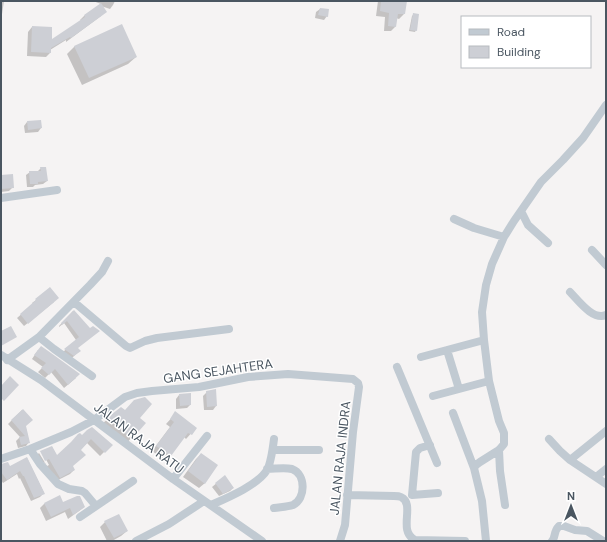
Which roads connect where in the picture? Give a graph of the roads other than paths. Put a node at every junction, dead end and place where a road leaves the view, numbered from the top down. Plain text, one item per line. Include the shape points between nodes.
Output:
1 (606, 105) edge
2 (57, 190) dead end
3 (1, 198) edge
4 (521, 211) junction
5 (454, 219) dead end
6 (504, 236) junction
7 (548, 243) dead end
8 (592, 250) dead end
9 (108, 261) dead end
10 (606, 265) edge
11 (570, 292) dead end
12 (74, 302) junction
13 (606, 315) edge
14 (229, 329) dead end
15 (39, 337) junction
16 (484, 340) junction
17 (447, 350) junction
18 (4, 357) edge
19 (421, 357) dead end
20 (397, 367) dead end
21 (92, 376) dead end
22 (353, 379) joint
23 (489, 381) junction
24 (459, 389) junction
25 (433, 396) dead end
26 (453, 413) dead end
27 (94, 420) junction
28 (606, 431) edge
29 (207, 436) dead end
30 (274, 439) dead end
31 (549, 439) dead end
32 (430, 445) junction
33 (30, 449) junction
34 (273, 450) junction
35 (319, 450) dead end
36 (499, 450) junction
37 (1, 459) edge
38 (570, 460) junction
39 (437, 463) dead end
40 (474, 468) junction
41 (606, 469) edge
42 (267, 470) junction
43 (596, 477) junction
44 (173, 478) junction
45 (133, 481) dead end
46 (606, 484) edge
47 (438, 493) dead end
48 (347, 495) junction
49 (412, 496) junction
50 (406, 502) junction
51 (207, 503) junction
52 (505, 505) dead end
53 (96, 506) junction
54 (274, 508) dead end
55 (80, 517) dead end
56 (252, 538) edge
57 (136, 541) edge
58 (262, 541) edge
59 (340, 541) edge
60 (465, 541) edge
61 (486, 541) edge
62 (552, 541) edge
63 (603, 541) edge

1 - 4 street via 583,138 541,182
2 - 3 street
4 - 6 street
4 - 7 street via 528,224
5 - 6 street via 474,228
6 - 16 street via 486,285 482,312
8 - 10 street
9 - 12 street via 102,272
11 - 13 street via 598,317
12 - 14 street via 130,348 156,338
12 - 15 street
15 - 18 street
15 - 21 street
16 - 17 street
16 - 23 street
17 - 19 street
17 - 24 street
18 - 27 street, JALAN RAJA RATU via 41,380
20 - 32 street
22 - 27 street, GANG SEJAHTERA via 288,374 248,377 199,387 137,393 125,397
22 - 48 street, JALAN RAJA INDRA via 359,387
23 - 24 street
23 - 36 street via 504,433 504,444
24 - 25 street
26 - 40 street
27 - 33 street, GANG SEJAHTERA
27 - 44 street, JALAN RAJA RATU
28 - 38 street
29 - 44 street
30 - 34 street
31 - 38 street
32 - 39 street
32 - 49 street via 416,452
33 - 37 street, GANG SEJAHTERA
33 - 53 street via 43,469 58,484 82,491
34 - 35 street
34 - 42 street
36 - 40 street
36 - 52 street
38 - 43 street
40 - 61 street via 482,501
41 - 43 street
42 - 51 street via 251,485
42 - 54 street via 294,470 302,479 302,494 297,502
43 - 46 street
44 - 51 street, JALAN RAJA RATU
45 - 53 street
47 - 49 street
48 - 50 street via 394,496 401,497
48 - 59 street, JALAN RAJA INDRA via 345,525
49 - 50 street
50 - 60 street via 408,535 415,540
51 - 56 street, JALAN RAJA RATU
51 - 57 street
53 - 55 street
56 - 58 street, JALAN RAJA RATU
62 - 63 street via 559,526 587,530

